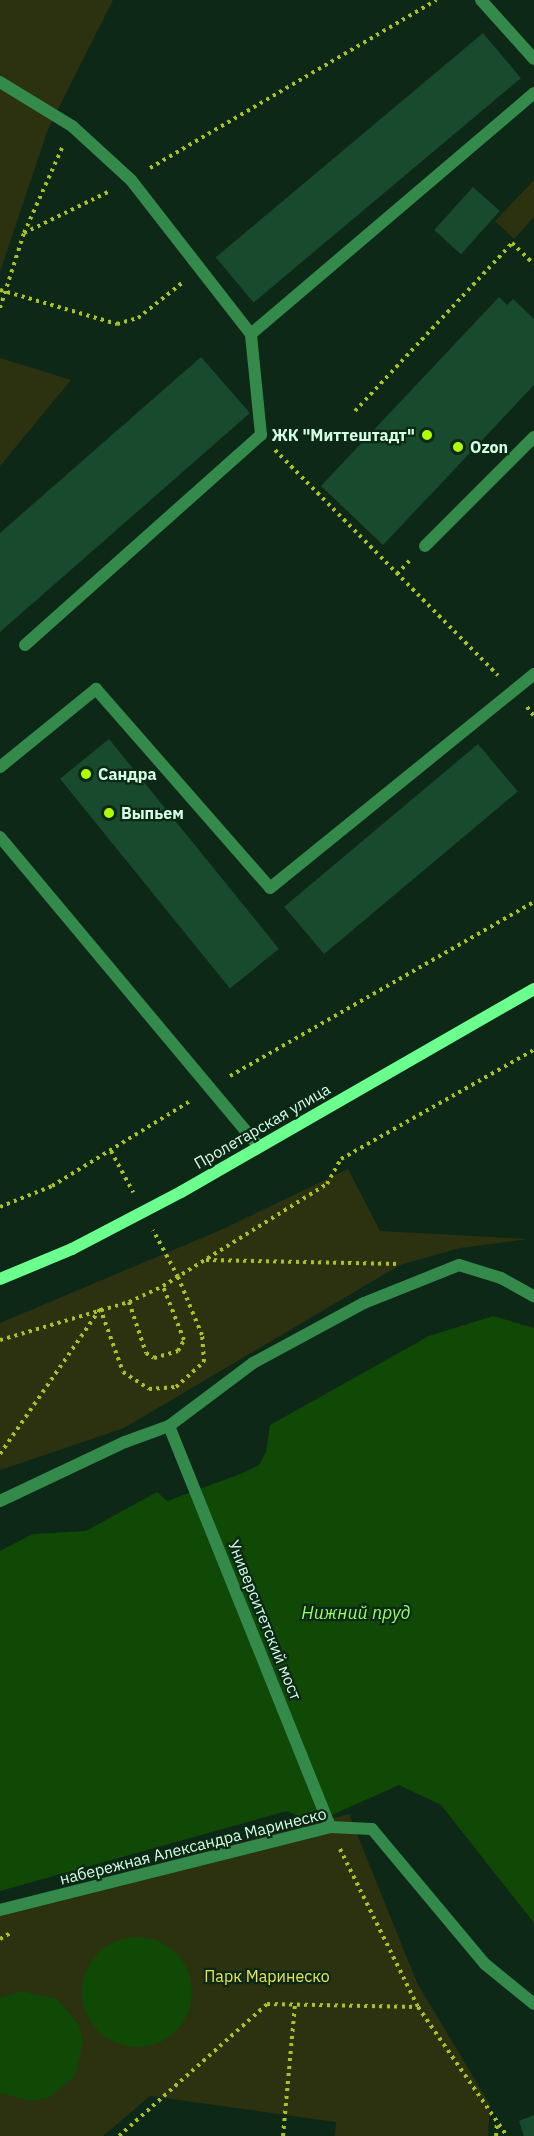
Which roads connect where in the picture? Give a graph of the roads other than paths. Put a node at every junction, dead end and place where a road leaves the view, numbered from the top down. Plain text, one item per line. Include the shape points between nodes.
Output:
1 (481, 0) edge
2 (534, 59) edge
3 (0, 82) edge
4 (534, 93) edge
5 (251, 334) junction
6 (534, 437) edge
7 (425, 546) dead end
8 (26, 645) dead end
9 (534, 674) edge
10 (0, 767) edge
11 (0, 837) edge
12 (534, 989) edge
13 (259, 1147) junction
14 (0, 1279) edge
15 (534, 1296) edge
16 (169, 1426) junction
17 (0, 1502) edge
18 (330, 1827) junction
19 (0, 1910) edge
20 (534, 2004) edge

1 - 2 street
3 - 5 street via 72,126 131,180
4 - 5 street
5 - 8 street via 261,435
6 - 7 street
9 - 10 street via 270,888 96,689
11 - 13 street
12 - 13 main road, Пролетарская улица
13 - 14 main road, Пролетарская улица via 72,1249
15 - 16 street via 501,1278 459,1265 364,1304 253,1363
16 - 17 street via 125,1442
16 - 18 street, Университетский мост
18 - 19 street, набережная Александра Маринеско
18 - 20 street, набережная Александра Маринеско via 372,1829 485,1964

